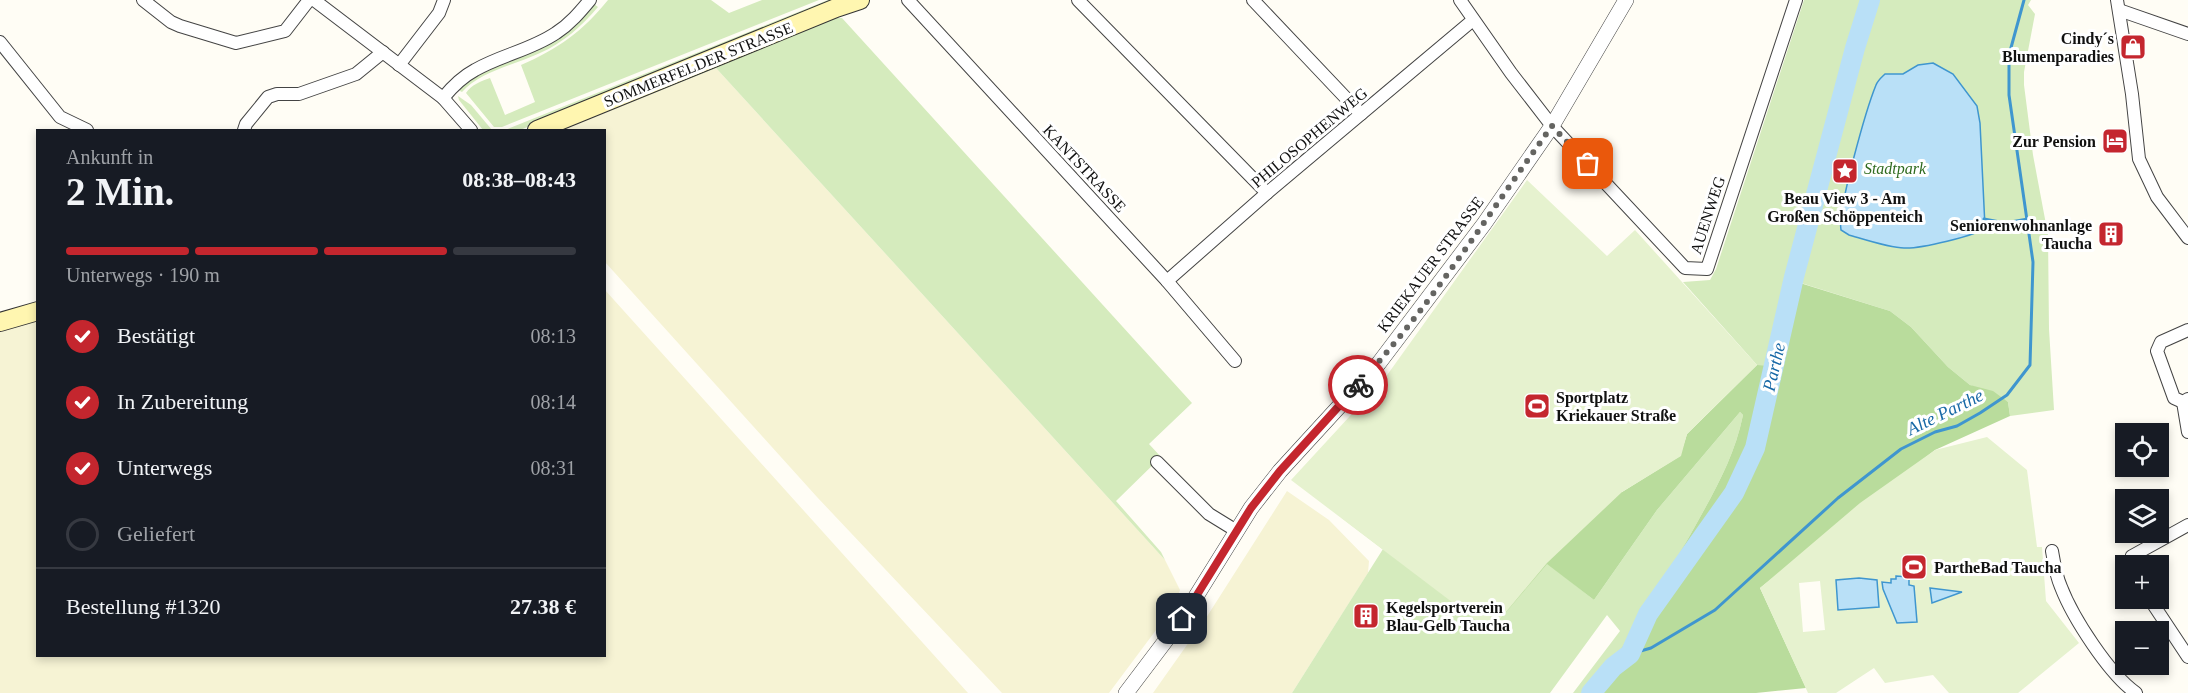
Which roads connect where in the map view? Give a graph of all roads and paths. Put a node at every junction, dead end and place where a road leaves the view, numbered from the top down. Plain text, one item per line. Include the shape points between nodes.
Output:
1 (143, 0) edge
2 (309, 0) edge
3 (315, 0) edge
4 (444, 0) edge
5 (590, 0) edge
6 (860, 0) edge
7 (908, 0) edge
8 (1078, 0) edge
9 (1253, 0) edge
10 (1626, 0) edge
11 (1796, 0) edge
12 (1463, 1) edge
13 (2118, 5) edge
14 (1473, 20) junction
15 (2188, 34) edge
16 (0, 42) edge
17 (383, 52) junction
18 (399, 65) junction
19 (443, 98) junction
20 (1361, 114) junction
21 (1552, 126) junction
22 (85, 129) edge
23 (244, 129) edge
24 (470, 129) edge
25 (539, 129) edge
26 (1268, 193) junction
27 (2188, 238) edge
28 (1167, 281) junction
29 (36, 312) edge
30 (0, 322) edge
31 (2188, 330) edge
32 (1235, 361) dead end
33 (2186, 400) edge
34 (2188, 432) edge
35 (1157, 462) dead end
36 (2188, 525) edge
37 (1235, 530) junction
38 (2052, 551) dead end
39 (2143, 555) edge
40 (2156, 609) edge
41 (2188, 657) edge
42 (1126, 693) edge
43 (2136, 693) edge

1 - 2 street via 171,22 236,44 285,31
3 - 17 street
4 - 18 street via 440,13
5 - 19 street via 556,34 477,68
6 - 25 main road, SOMMERFELDER STRASSE
7 - 28 street, KANTSTRASSE
8 - 26 street
9 - 20 street
10 - 21 street, KRIEKAUER STRASSE
11 - 21 street, AUENWEG via 1707,269 1685,268
12 - 14 street
13 - 15 street
13 - 27 street via 2139,159 2157,197
14 - 20 street, PHILOSOPHENWEG
14 - 21 street
16 - 22 street via 60,117
17 - 18 street
17 - 23 street via 356,74 299,94 268,97
18 - 19 street
19 - 24 street
20 - 26 street, PHILOSOPHENWEG
21 - 37 street, KRIEKAUER STRASSE via 1379,363 1280,471
26 - 28 street, PHILOSOPHENWEG
28 - 32 street, KANTSTRASSE
29 - 30 main road
31 - 33 street via 2161,342 2157,351 2174,398
33 - 34 street
35 - 37 street via 1209,514
36 - 39 street
37 - 42 street, KRIEKAUER STRASSE via 1182,619
38 - 43 street via 2061,589 2077,619 2125,685
40 - 41 street

